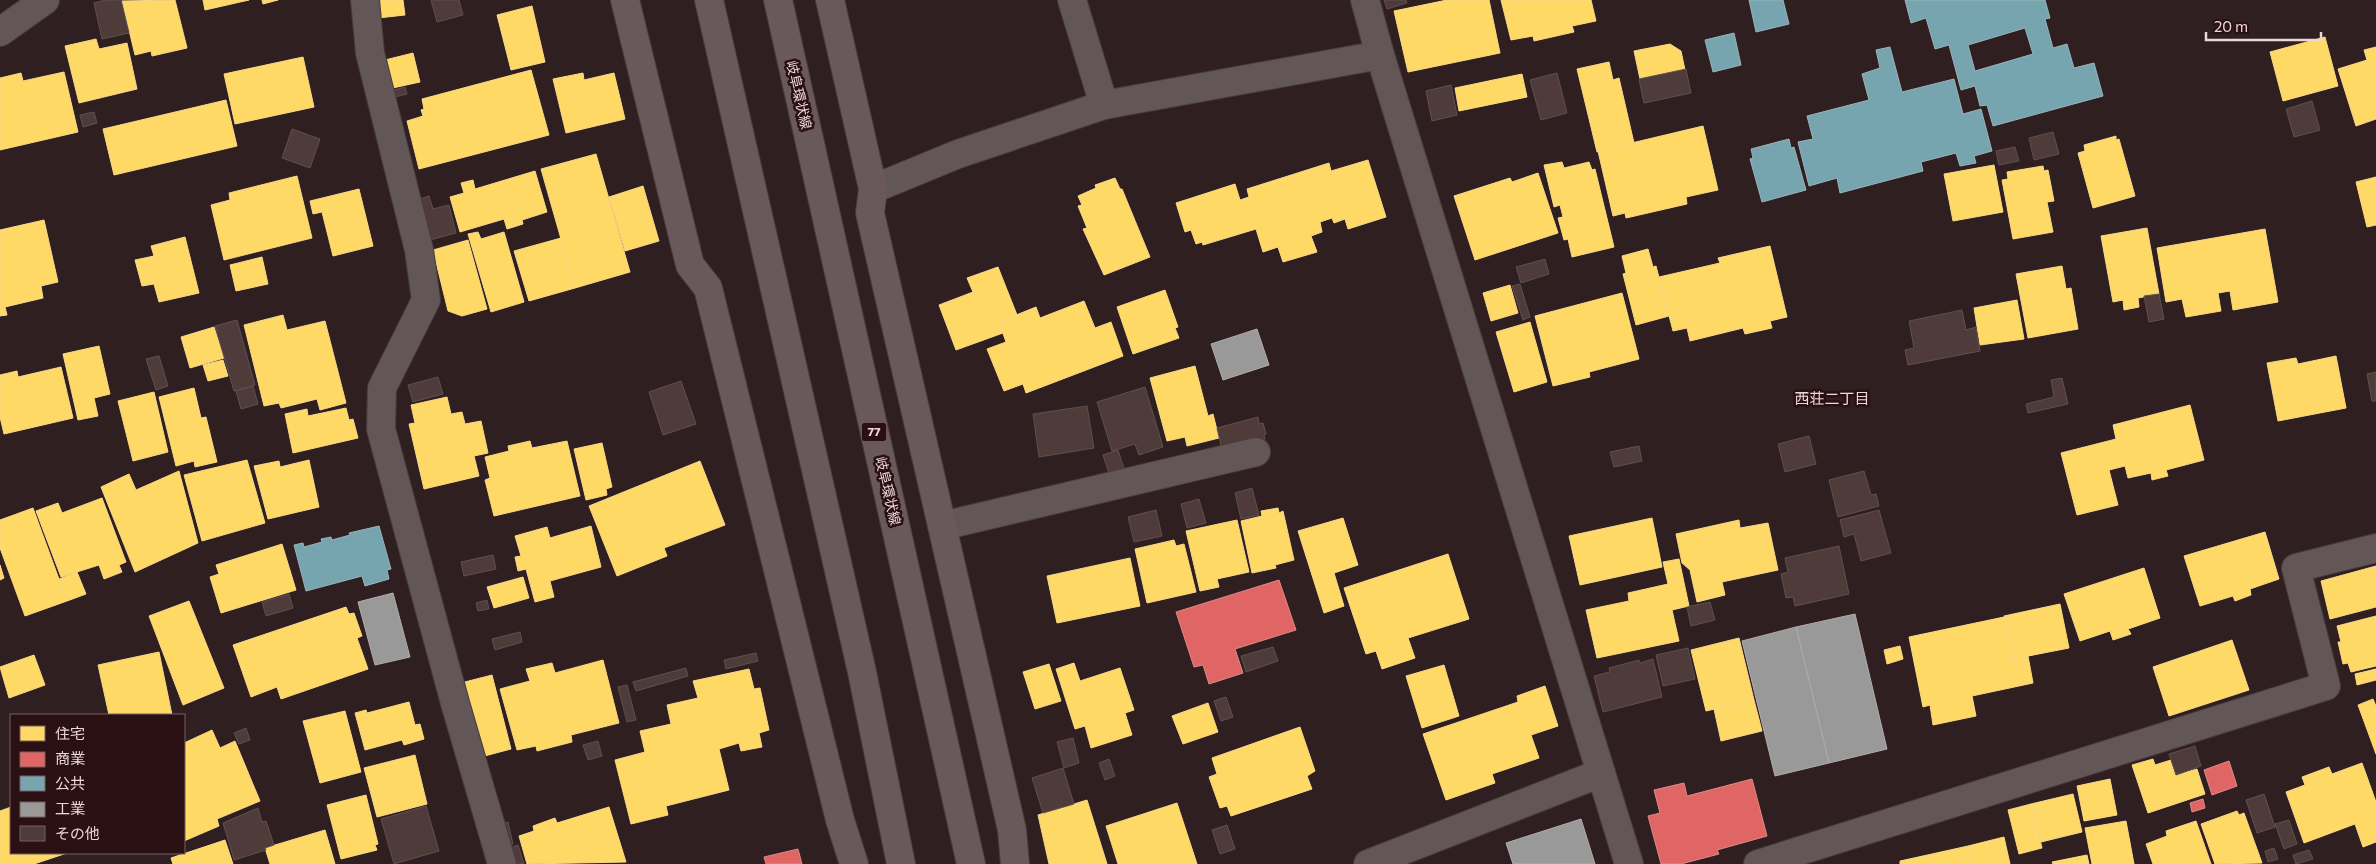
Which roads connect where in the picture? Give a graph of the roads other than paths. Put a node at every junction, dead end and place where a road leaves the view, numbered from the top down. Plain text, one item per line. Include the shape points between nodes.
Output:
1 (45, 0) edge
2 (365, 0) edge
3 (624, 0) edge
4 (709, 0) edge
5 (778, 0) edge
6 (830, 0) edge
7 (1072, 0) edge
8 (1366, 0) edge
9 (0, 32) edge
10 (1380, 54) junction
11 (1104, 105) junction
12 (873, 189) junction
13 (1256, 452) dead end
14 (942, 526) junction
15 (2376, 548) edge
16 (1601, 773) junction
17 (502, 864) edge
18 (854, 864) edge
19 (901, 864) edge
20 (971, 864) edge
21 (1015, 864) edge
22 (1368, 864) edge
23 (1629, 864) edge
24 (1758, 864) edge

1 - 9 street
2 - 17 street via 370,53 419,250 426,300 382,388 381,430 452,694
3 - 18 main road via 690,265 708,288 840,820
4 - 19 main road via 862,672
5 - 20 main road, 岐阜環状線 / 77
6 - 12 main road
7 - 11 street
8 - 10 street
10 - 11 street
10 - 16 street
11 - 12 street via 958,154
12 - 14 main road via 870,213
13 - 14 street
14 - 21 main road via 1012,830
15 - 24 street via 2296,568 2326,686
16 - 22 street
16 - 23 street

